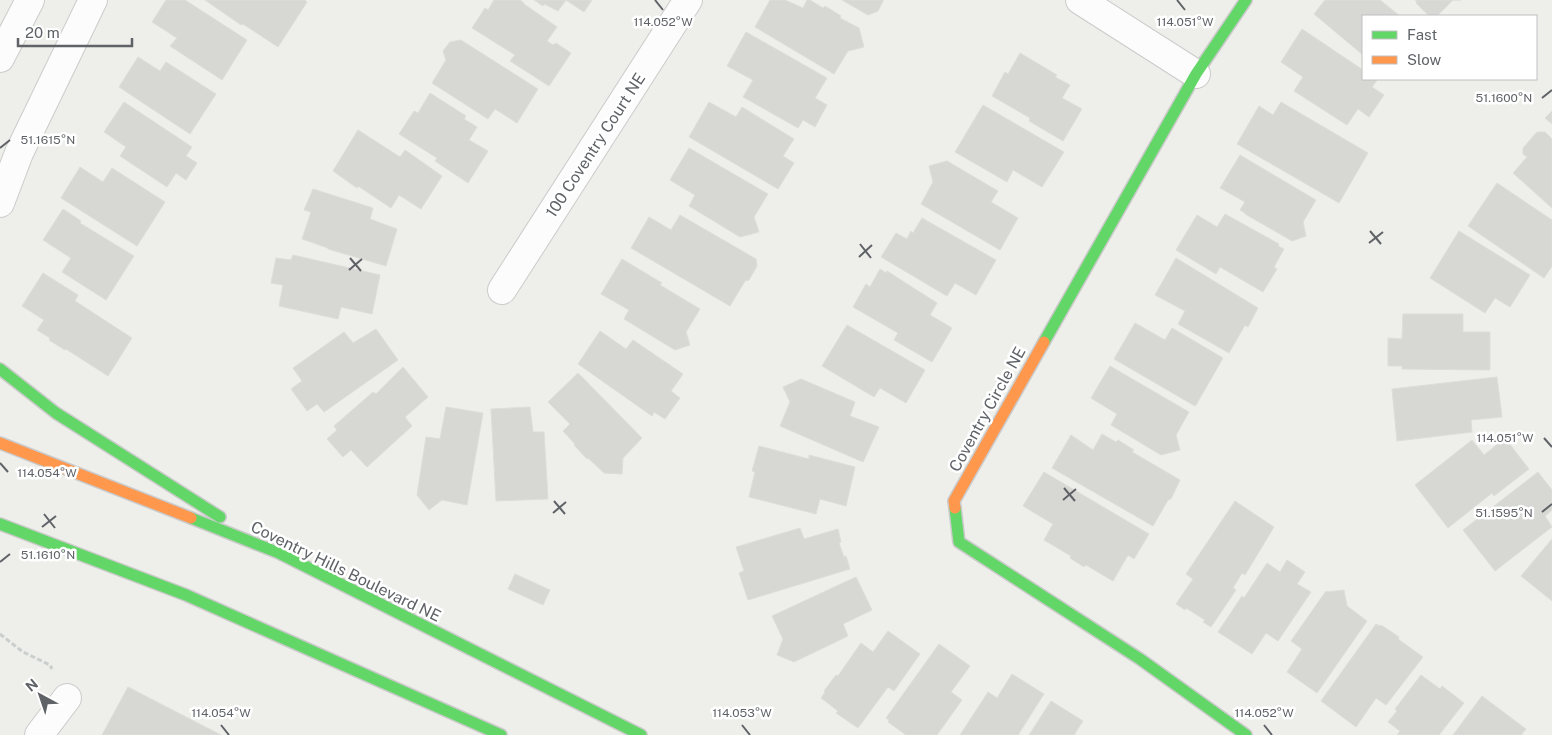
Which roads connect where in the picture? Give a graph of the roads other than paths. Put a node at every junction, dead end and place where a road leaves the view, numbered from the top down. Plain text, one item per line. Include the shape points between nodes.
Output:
1 (30, 0) edge
2 (93, 0) edge
3 (688, 0) edge
4 (1080, 0) edge
5 (1246, 0) edge
6 (0, 58) edge
7 (1196, 74) junction
8 (0, 203) edge
9 (502, 290) dead end
10 (0, 369) edge
11 (0, 443) edge
12 (0, 524) edge
13 (279, 553) junction
14 (67, 698) dead end
15 (38, 735) edge
16 (501, 735) edge
17 (641, 735) edge
18 (1246, 735) edge

1 - 6 street
2 - 8 street via 19,153
3 - 9 street, 100 Coventry Court NE
4 - 7 street
5 - 7 street, Coventry Circle NE
7 - 18 street, Coventry Circle NE via 954,501 959,542 1140,659
10 - 13 street via 56,413
11 - 13 street, Coventry Hills Boulevard NE
12 - 16 street via 186,595
13 - 17 street, Coventry Hills Boulevard NE
14 - 15 street

